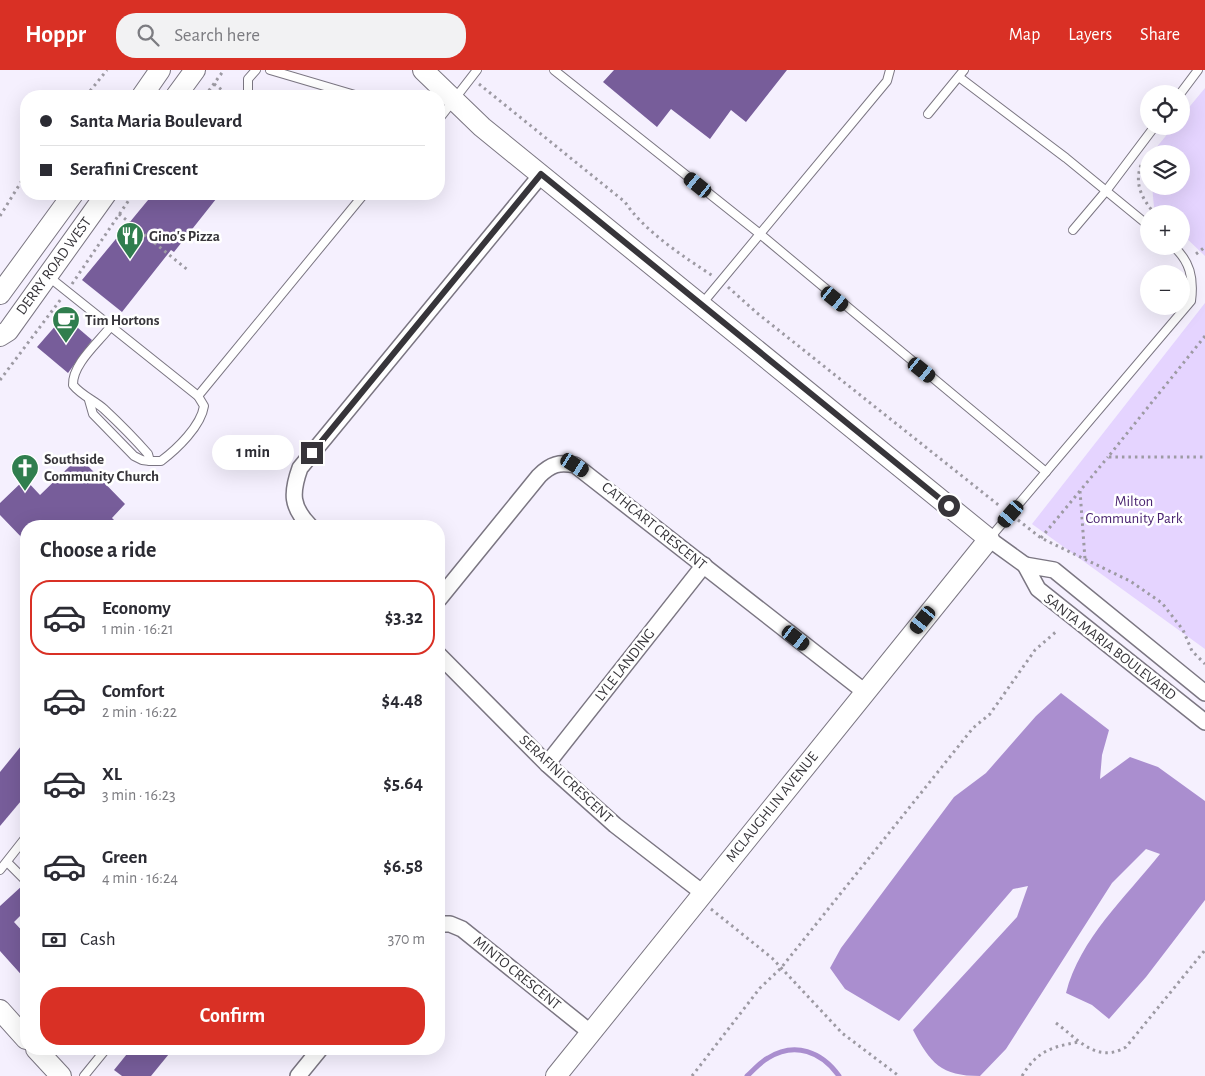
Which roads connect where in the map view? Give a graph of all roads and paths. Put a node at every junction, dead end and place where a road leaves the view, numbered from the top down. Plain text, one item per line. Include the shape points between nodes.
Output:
1 (107, 70) edge
2 (160, 70) edge
3 (195, 70) edge
4 (224, 70) edge
5 (256, 70) edge
6 (270, 70) edge
7 (477, 70) edge
8 (554, 70) edge
9 (890, 70) edge
10 (964, 70) edge
11 (1198, 70) edge
12 (428, 72) edge
13 (959, 77) junction
14 (471, 78) junction
15 (214, 84) junction
16 (1187, 85) edge
17 (91, 90) edge
18 (146, 90) edge
19 (180, 90) edge
20 (210, 90) edge
21 (222, 90) edge
22 (248, 90) edge
23 (338, 90) edge
24 (444, 90) edge
25 (445, 91) edge
26 (454, 101) junction
27 (445, 112) edge
28 (928, 114) dead end
29 (1149, 135) edge
30 (1140, 169) edge
31 (541, 174) junction
32 (20, 184) edge
33 (1106, 191) junction
34 (1140, 192) edge
35 (69, 200) edge
36 (102, 200) edge
37 (359, 200) edge
38 (119, 214) dead end
39 (0, 216) edge
40 (1140, 219) edge
41 (1072, 230) dead end
42 (760, 234) junction
43 (1205, 248) edge
44 (1196, 254) dead end
45 (1182, 255) edge
46 (189, 271) dead end
47 (48, 275) junction
48 (721, 281) junction
49 (0, 294) edge
50 (701, 305) junction
51 (111, 326) junction
52 (0, 336) edge
53 (1205, 336) edge
54 (198, 396) junction
55 (89, 400) junction
56 (1108, 457) junction
57 (1205, 457) edge
58 (150, 460) junction
59 (1046, 472) junction
60 (1080, 491) junction
61 (1011, 514) junction
62 (304, 520) edge
63 (989, 538) junction
64 (1040, 538) junction
65 (1085, 559) junction
66 (1024, 564) junction
67 (704, 565) junction
68 (445, 592) edge
69 (1058, 630) dead end
70 (445, 661) edge
71 (1205, 664) edge
72 (865, 692) junction
73 (1205, 693) edge
74 (1205, 722) edge
75 (547, 764) junction
76 (20, 844) edge
77 (6, 862) junction
78 (0, 870) edge
79 (20, 875) edge
80 (701, 895) junction
81 (445, 924) edge
82 (1205, 950) edge
83 (781, 968) junction
84 (0, 1010) edge
85 (1056, 1023) dead end
86 (20, 1032) edge
87 (590, 1032) junction
88 (1080, 1041) junction
89 (42, 1055) edge
90 (101, 1055) edge
91 (315, 1055) edge
92 (61, 1076) edge
93 (84, 1076) edge
94 (298, 1076) edge
95 (556, 1076) edge
96 (692, 1076) edge
97 (899, 1076) edge
98 (1022, 1076) edge

1 - 17 path
2 - 18 street
3 - 19 street
4 - 15 path
5 - 22 lane via 248,79
6 - 23 lane
7 - 14 lane
8 - 42 lane
9 - 42 lane via 887,81
10 - 13 lane
11 - 16 lane
12 - 24 street, SANTA MARIA BOULEVARD
13 - 28 lane
13 - 33 lane
14 - 26 lane
14 - 48 path via 625,202 633,214 683,256
15 - 20 path
15 - 21 path
25 - 26 street, SANTA MARIA BOULEVARD
26 - 27 lane
26 - 31 street, SANTA MARIA BOULEVARD
29 - 33 lane
30 - 34 path
31 - 50 street, SANTA MARIA BOULEVARD
31 - 62 street via 300,468 294,484 294,500 297,512
32 - 39 path
33 - 40 lane
33 - 41 lane
35 - 49 street, DERRY ROAD WEST
36 - 47 street, DERRY ROAD WEST
37 - 54 lane
38 - 46 path
42 - 48 lane
42 - 59 lane
43 - 44 path
45 - 59 lane via 1187,260 1193,288 1191,300
47 - 51 lane
47 - 52 street, DERRY ROAD WEST via 8,330
48 - 50 lane
48 - 61 path via 764,319
50 - 63 street, SANTA MARIA BOULEVARD
51 - 54 lane
51 - 55 lane via 73,376 73,385
53 - 56 path
54 - 58 lane via 204,406 203,412 189,433 162,461
55 - 58 lane via 113,417
55 - 58 lane via 93,414 134,456
56 - 57 path
56 - 60 path
59 - 61 lane
60 - 64 path
60 - 65 path
61 - 63 lane
61 - 64 path
63 - 66 street, SANTA MARIA BOULEVARD
63 - 72 street, MCLAUGHLIN AVENUE
64 - 65 path
65 - 71 path via 1130,581 1162,603 1183,630 1192,651
66 - 73 street, SANTA MARIA BOULEVARD via 1054,570
66 - 74 street, SANTA MARIA BOULEVARD via 1038,589
67 - 68 street, CATHCART CRESCENT via 587,472 564,463 549,466 539,476
67 - 72 street, CATHCART CRESCENT
67 - 75 street, LYLE LANDING
69 - 83 path via 1035,650 990,714 973,728
70 - 75 street, SERAFINI CRESCENT
72 - 80 street, MCLAUGHLIN AVENUE
75 - 80 street, SERAFINI CRESCENT
76 - 77 lane
77 - 78 lane
77 - 79 lane
80 - 83 path
80 - 87 street, MCLAUGHLIN AVENUE
81 - 87 street, MINTO CRESCENT via 462,929
82 - 88 path via 1126,1047 1115,1053 1101,1054
83 - 96 path via 760,988
83 - 97 path via 842,1032
84 - 86 street
85 - 88 path
87 - 95 street, MCLAUGHLIN AVENUE
88 - 98 path via 1053,1046 1031,1060
89 - 92 street
90 - 93 lane
91 - 94 street

